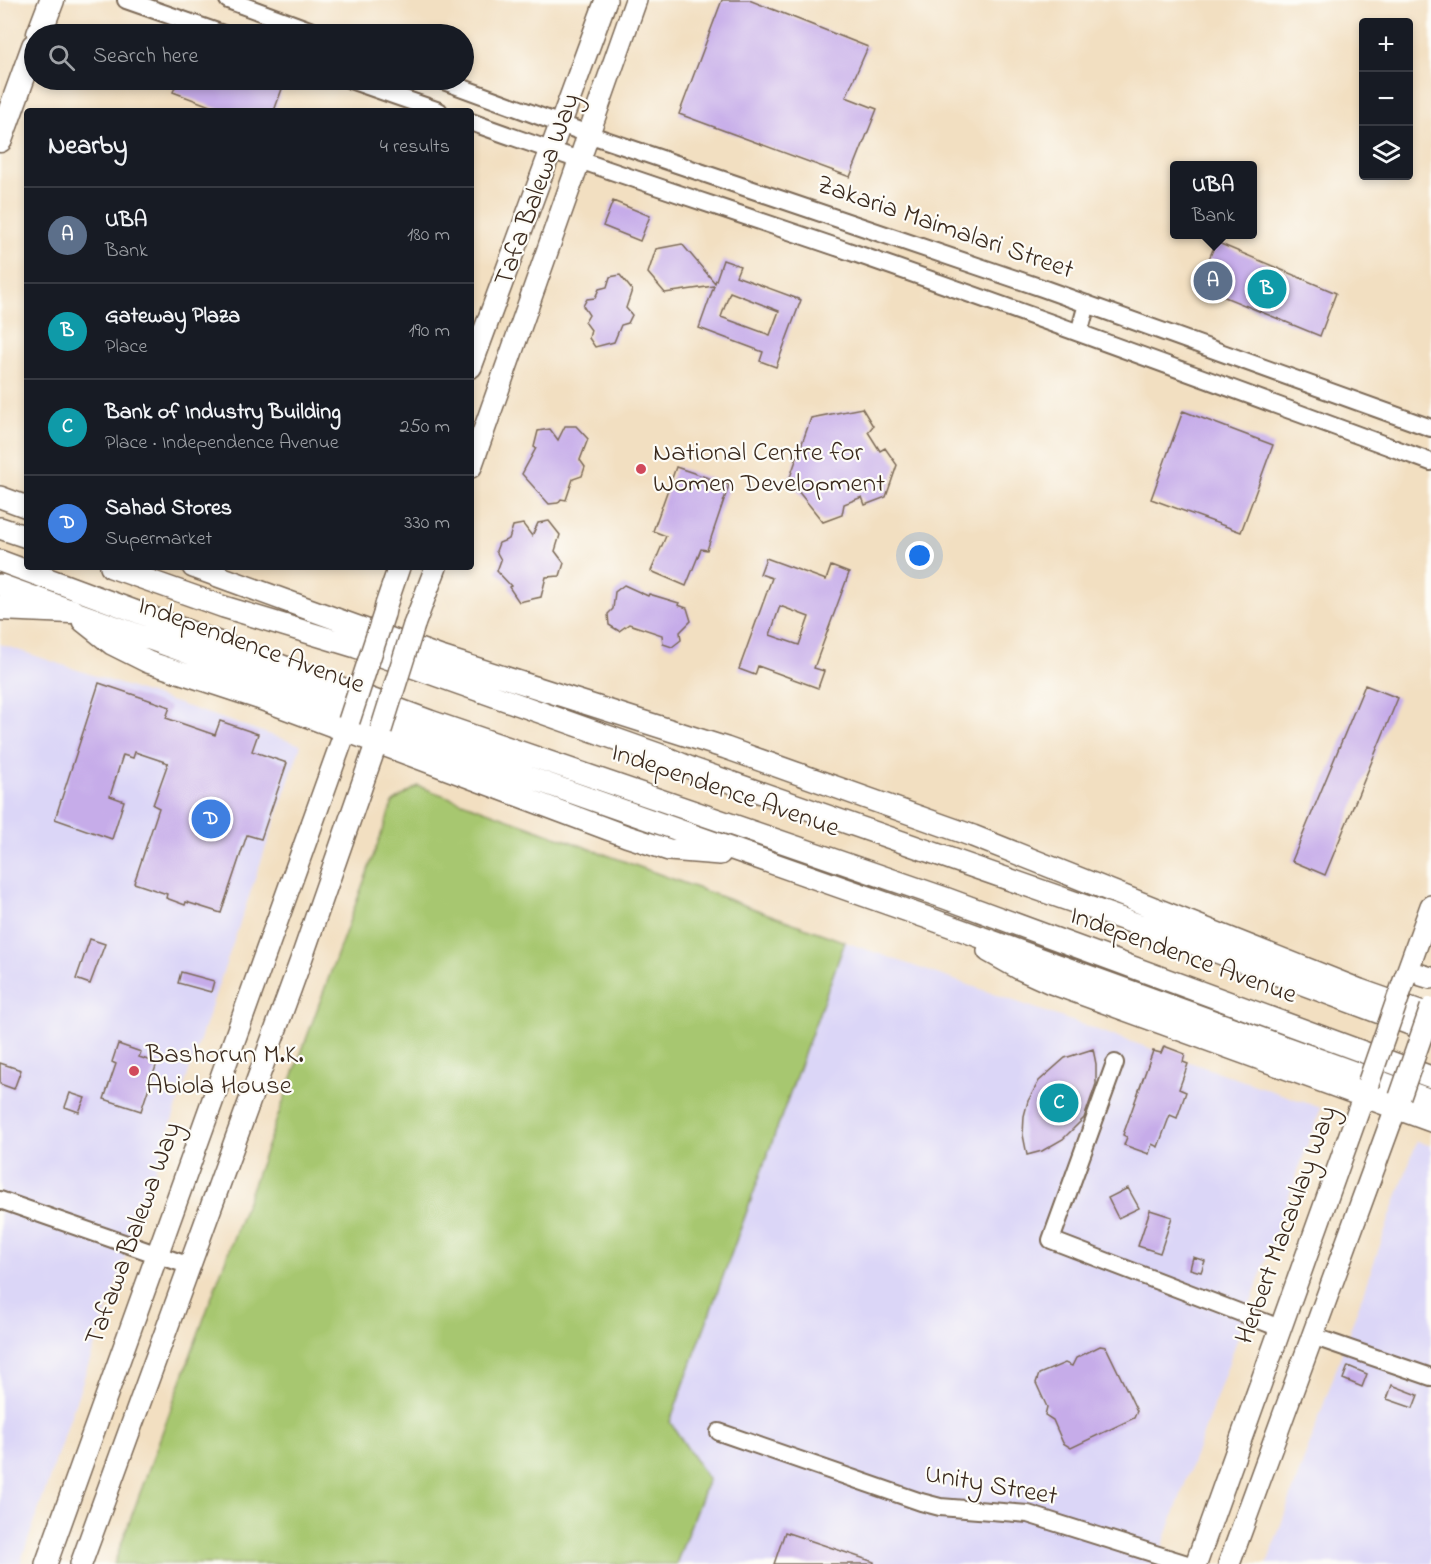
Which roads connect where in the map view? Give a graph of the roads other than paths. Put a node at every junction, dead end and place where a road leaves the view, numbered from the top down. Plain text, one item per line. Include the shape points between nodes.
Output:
1 (52, 0) edge
2 (126, 0) edge
3 (228, 0) edge
4 (606, 0) edge
5 (636, 0) edge
6 (43, 24) edge
7 (194, 24) edge
8 (293, 24) edge
9 (24, 74) edge
10 (379, 90) edge
11 (468, 90) edge
12 (430, 108) edge
13 (474, 123) edge
14 (560, 124) junction
15 (588, 134) junction
16 (0, 140) edge
17 (551, 151) junction
18 (579, 161) junction
19 (1087, 304) junction
20 (1079, 333) junction
21 (474, 359) edge
22 (1431, 428) edge
23 (474, 458) edge
24 (1431, 462) edge
25 (0, 497) edge
26 (24, 506) edge
27 (0, 528) edge
28 (24, 536) edge
29 (0, 561) edge
30 (24, 570) edge
31 (24, 570) edge
32 (119, 570) edge
33 (201, 570) edge
34 (398, 570) edge
35 (434, 570) edge
36 (0, 585) edge
37 (0, 608) edge
38 (71, 611) junction
39 (347, 726) junction
40 (378, 736) junction
41 (673, 840) junction
42 (1431, 906) edge
43 (950, 926) junction
44 (1407, 974) junction
45 (1431, 978) edge
46 (1431, 1008) edge
47 (1431, 1015) edge
48 (1431, 1032) edge
49 (1115, 1063) dead end
50 (1431, 1077) edge
51 (1366, 1090) junction
52 (1431, 1100) edge
53 (1398, 1102) junction
54 (1431, 1121) edge
55 (0, 1200) edge
56 (158, 1256) junction
57 (190, 1266) junction
58 (1280, 1328) junction
59 (1312, 1336) junction
60 (1431, 1377) edge
61 (719, 1432) dead end
62 (46, 1564) edge
63 (81, 1564) edge
64 (1187, 1564) edge
65 (1196, 1564) edge
66 (1229, 1564) edge

1 - 6 highway
2 - 7 street
3 - 8 street
4 - 14 main road
5 - 15 main road, Tafa Balewa Way
9 - 16 highway
10 - 12 street
11 - 14 street, Zakaria Maimalari Street
13 - 17 street, Zakaria Maimalari Street
14 - 15 street, Zakaria Maimalari Street
14 - 17 main road
15 - 18 main road, Tafa Balewa Way
15 - 19 street, Zakaria Maimalari Street
17 - 18 street, Zakaria Maimalari Street
17 - 21 main road
18 - 20 street, Zakaria Maimalari Street
18 - 23 main road, Tafa Balewa Way
19 - 20 street
19 - 22 street, Zakaria Maimalari Street
20 - 24 street, Zakaria Maimalari Street
25 - 26 main road
27 - 28 main road
29 - 30 main road, Independence Avenue
31 - 50 main road, Independence Avenue via 430,721 945,898
32 - 48 main road, Independence Avenue via 356,647 1214,951
33 - 47 main road, Independence Avenue via 441,657 726,748 973,836
34 - 39 main road, bridge
35 - 40 main road, bridge
36 - 38 main road, Independence Avenue
37 - 38 highway
38 - 39 main road via 112,644 148,663
38 - 41 main road, Independence Avenue
39 - 40 main road
39 - 56 main road, Tafawa Balewa Way
40 - 41 main road via 615,832
40 - 57 main road
41 - 43 main road, Independence Avenue via 707,854 741,854
42 - 44 main road, Herbert Macaulay Way
43 - 51 main road via 1051,984
43 - 52 main road, Independence Avenue
44 - 45 main road
44 - 51 main road, Herbert Macaulay Way, bridge
46 - 53 main road, bridge
49 - 58 street via 1051,1240
51 - 53 main road
51 - 58 main road, Herbert Macaulay Way
53 - 54 main road
53 - 59 main road
55 - 56 street
56 - 57 street
56 - 62 main road, Tafawa Balewa Way
57 - 63 main road
58 - 65 main road, Herbert Macaulay Way
59 - 60 street
59 - 66 main road
61 - 64 street, Unity Street via 921,1502 1028,1514

